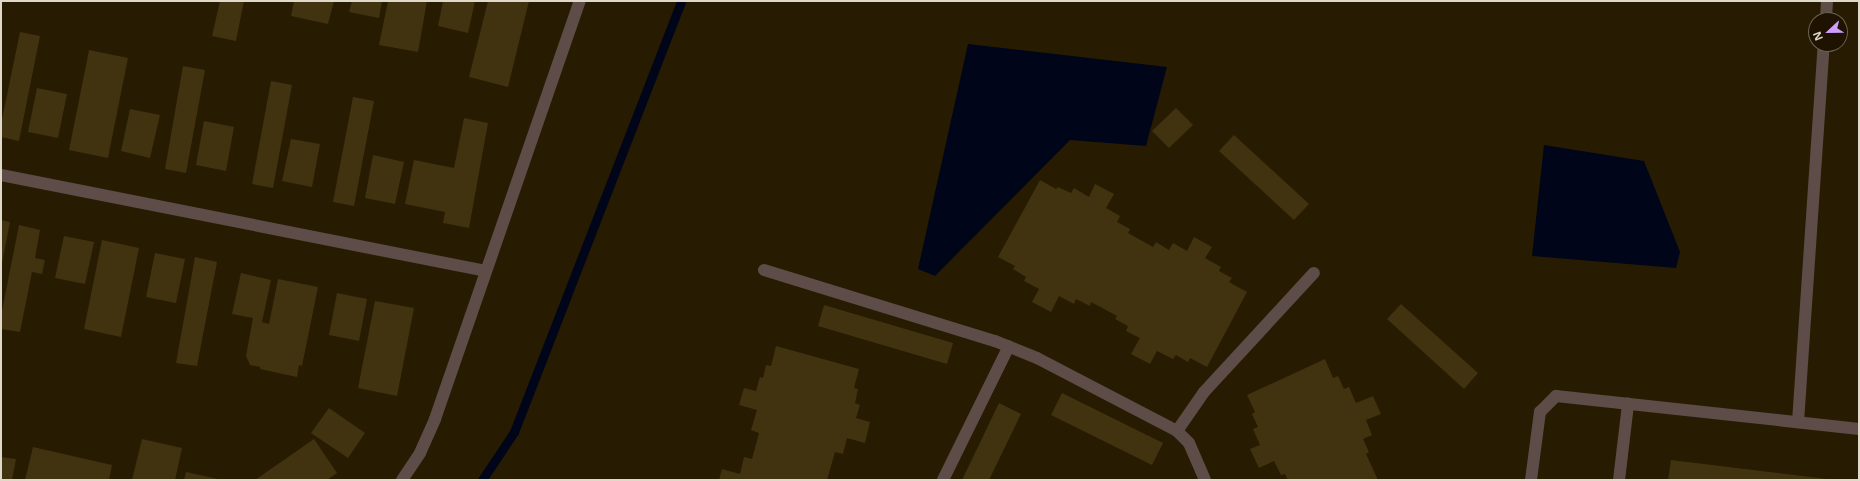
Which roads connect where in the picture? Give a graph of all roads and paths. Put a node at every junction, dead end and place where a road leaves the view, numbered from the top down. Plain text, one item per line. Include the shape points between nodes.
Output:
1 (580, 1) edge
2 (1827, 1) edge
3 (1826, 12) edge
4 (1823, 52) edge
5 (1, 176) edge
6 (764, 270) dead end
7 (486, 271) junction
8 (1314, 273) dead end
9 (1009, 346) junction
10 (1628, 404) junction
11 (1798, 422) junction
12 (1859, 429) edge
13 (1177, 431) junction
14 (402, 480) edge
15 (943, 480) edge
16 (1205, 480) edge
17 (1531, 480) edge
18 (1619, 480) edge

1 - 7 street
2 - 3 street
4 - 11 street
5 - 7 street
6 - 9 street
7 - 14 street via 435,419 420,453
8 - 13 street via 1204,392
9 - 13 street
9 - 15 street
10 - 11 street
10 - 17 street via 1556,396 1540,412
10 - 18 street
11 - 12 street
13 - 16 street via 1189,443

